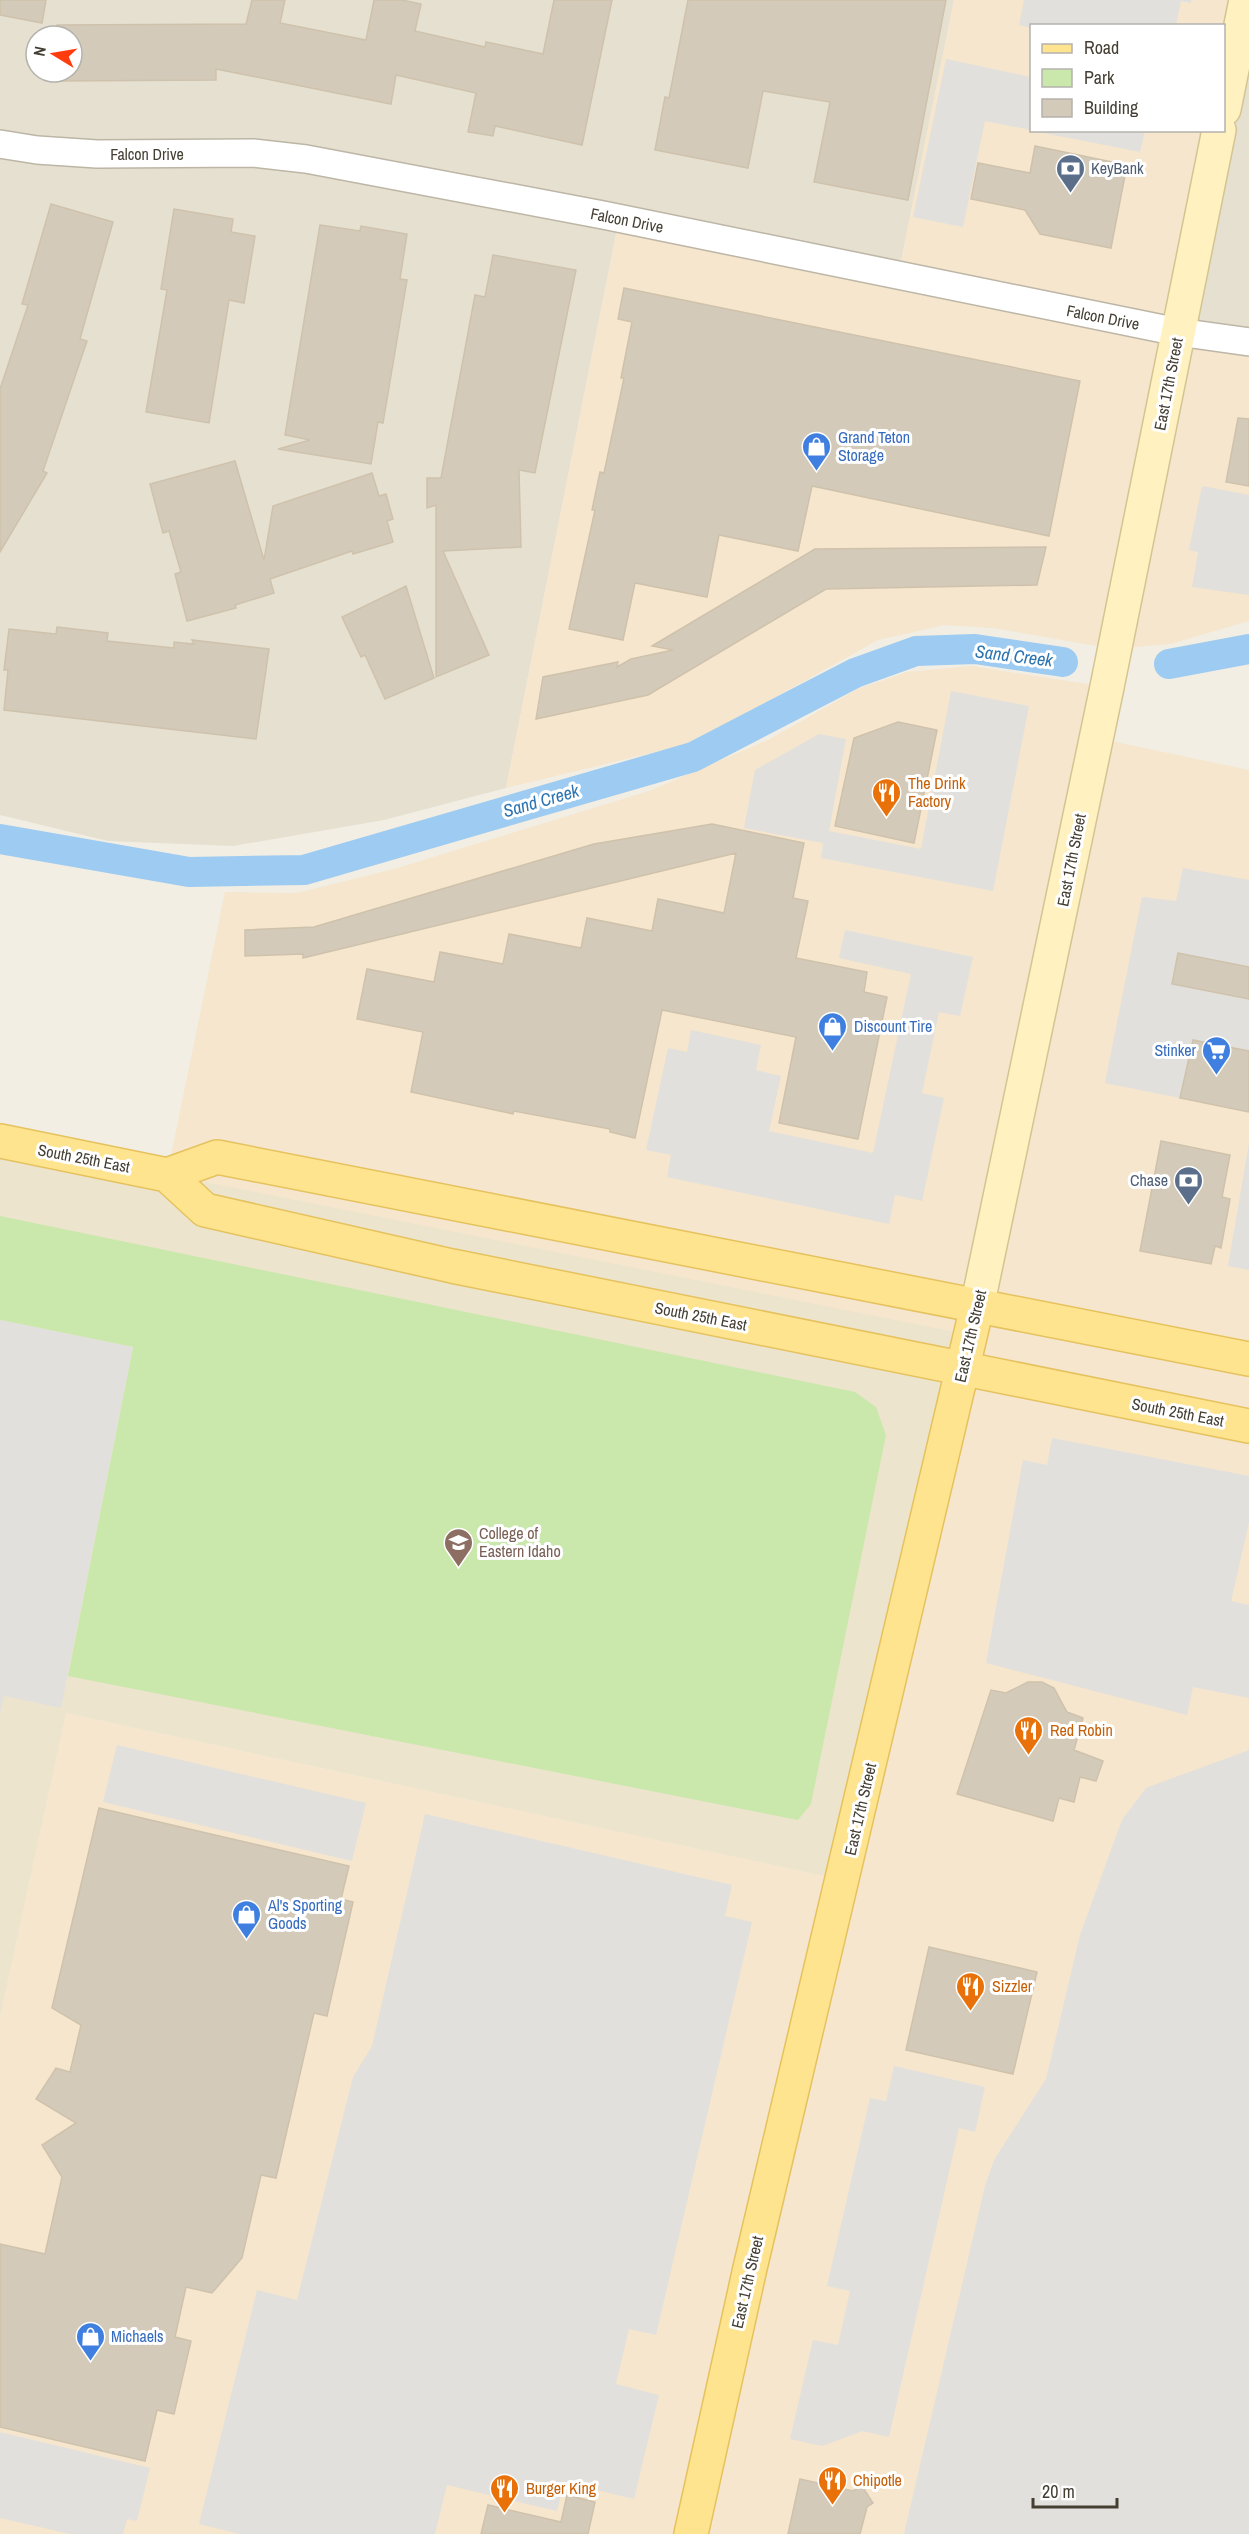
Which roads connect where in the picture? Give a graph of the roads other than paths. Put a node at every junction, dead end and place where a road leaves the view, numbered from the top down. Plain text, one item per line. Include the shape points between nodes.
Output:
1 (1246, 0) edge
2 (1225, 104) edge
3 (1219, 132) edge
4 (0, 144) edge
5 (1178, 332) junction
6 (1249, 342) edge
7 (0, 1141) edge
8 (167, 1175) junction
9 (977, 1307) junction
10 (1249, 1359) edge
11 (963, 1368) junction
12 (1249, 1426) edge
13 (691, 2534) edge

1 - 2 main road
3 - 5 main road, East 17th Street
4 - 5 street, Falcon Drive via 97,154 253,153 306,159
5 - 6 street, Falcon Drive
5 - 9 main road, East 17th Street
7 - 8 main road, South 25th East
8 - 9 main road via 217,1157
8 - 11 main road, South 25th East via 205,1210 452,1266
9 - 10 main road
9 - 11 main road, East 17th Street
11 - 12 main road, South 25th East
11 - 13 main road, East 17th Street

